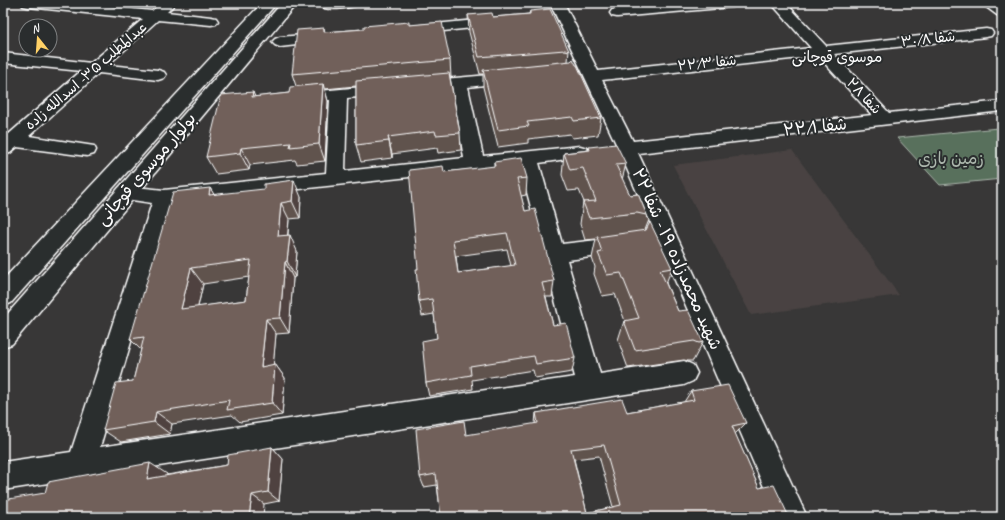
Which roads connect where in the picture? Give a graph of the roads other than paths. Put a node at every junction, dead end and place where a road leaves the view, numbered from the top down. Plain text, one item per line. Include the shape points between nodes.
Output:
1 (28, 3) edge
2 (169, 3) edge
3 (270, 3) edge
4 (290, 3) edge
5 (350, 3) edge
6 (732, 3) edge
7 (778, 3) edge
8 (988, 3) edge
9 (329, 5) dead end
10 (556, 12) edge
11 (1002, 12) edge
12 (617, 13) dead end
13 (153, 17) junction
14 (211, 21) dead end
15 (510, 21) edge
16 (403, 31) edge
17 (986, 33) dead end
18 (341, 36) edge
19 (280, 42) dead end
20 (822, 51) junction
21 (3, 58) edge
22 (94, 69) junction
23 (158, 75) dead end
24 (592, 76) junction
25 (526, 77) edge
26 (460, 83) junction
27 (339, 94) junction
28 (280, 99) edge
29 (1002, 106) edge
30 (885, 119) junction
31 (6, 143) edge
32 (627, 148) junction
33 (87, 150) dead end
34 (580, 152) edge
35 (528, 158) junction
36 (475, 164) junction
37 (335, 179) junction
38 (126, 193) junction
39 (164, 197) junction
40 (631, 244) edge
41 (554, 254) junction
42 (3, 296) edge
43 (3, 336) edge
44 (684, 373) dead end
45 (591, 387) junction
46 (81, 464) junction
47 (3, 476) edge
48 (792, 517) edge

1 - 13 street
2 - 13 street, عبدالمطلب ۳۵- اسدالله زاده
3 - 42 street, بولوار موسوی قوچانی
4 - 38 street, بولوار موسوی قوچانی
5 - 9 street
6 - 12 street
7 - 20 street, شفا ۲۸
8 - 11 street
10 - 24 street, شهید محمدزاده ۱۹ - شفا ۲۲
13 - 14 street
13 - 22 street, عبدالمطلب ۳۵- اسدالله زاده
15 - 16 street
17 - 20 street, شفا ۳۰/۸
18 - 19 street
20 - 24 street, شفا ۲۲/۳
20 - 30 street, شفا ۲۸
21 - 22 street
22 - 23 street
22 - 31 street, عبدالمطلب ۳۵- اسدالله زاده
24 - 32 street, شهید محمدزاده ۱۹ - شفا ۲۲
25 - 26 street
26 - 27 street
26 - 36 street
27 - 28 street
27 - 37 street
29 - 30 street, ۲۲/۱ شفا
30 - 32 street, ۲۲/۱ شفا
31 - 33 street
32 - 48 street, شهید محمدزاده ۱۹ - شفا ۲۲
34 - 35 street
35 - 36 street
35 - 41 street
36 - 37 street
37 - 39 street
38 - 39 street
38 - 43 street, بولوار موسوی قوچانی
39 - 46 street
40 - 41 street
41 - 45 street
44 - 45 street
45 - 46 street
46 - 47 street

